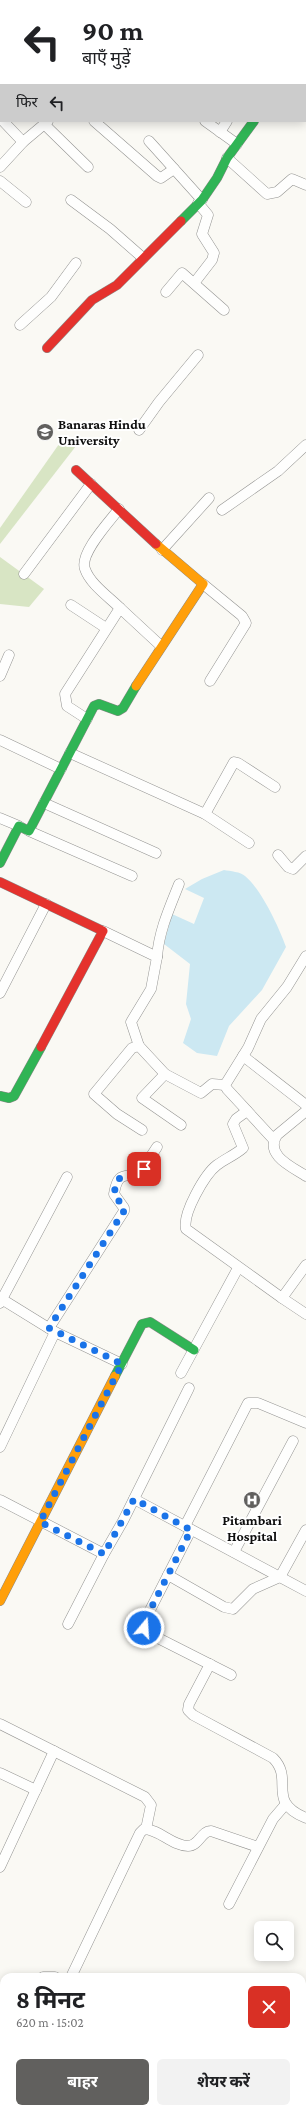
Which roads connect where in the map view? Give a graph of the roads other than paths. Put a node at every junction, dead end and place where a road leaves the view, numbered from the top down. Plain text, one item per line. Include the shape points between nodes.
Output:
1 (4, 122) edge
2 (95, 122) edge
3 (206, 122) edge
4 (226, 122) edge
5 (253, 122) edge
6 (47, 123) edge
7 (220, 132) junction
8 (149, 141) dead end
9 (23, 142) junction
10 (238, 144) junction
11 (227, 158) junction
12 (0, 167) edge
13 (88, 167) dead end
14 (174, 169) junction
15 (0, 181) edge
16 (306, 185) edge
17 (71, 200) dead end
18 (200, 201) junction
19 (26, 202) dead end
20 (143, 258) junction
21 (76, 264) dead end
22 (195, 282) junction
23 (166, 292) dead end
24 (224, 310) dead end
25 (20, 325) dead end
26 (47, 348) dead end
27 (198, 355) dead end
28 (139, 430) dead end
29 (306, 445) edge
30 (76, 470) dead end
31 (91, 484) junction
32 (209, 498) dead end
33 (119, 509) junction
34 (222, 510) dead end
35 (162, 550) junction
36 (24, 574) dead end
37 (203, 584) junction
38 (71, 605) dead end
39 (120, 608) junction
40 (106, 628) junction
41 (161, 646) junction
42 (9, 655) dead end
43 (0, 676) edge
44 (210, 681) dead end
45 (87, 719) junction
46 (0, 740) edge
47 (70, 754) junction
48 (61, 769) junction
49 (275, 786) dead end
50 (44, 803) junction
51 (205, 814) junction
52 (0, 818) edge
53 (19, 826) junction
54 (29, 830) junction
55 (249, 843) dead end
56 (156, 853) dead end
57 (278, 855) dead end
58 (306, 856) edge
59 (0, 863) edge
60 (132, 876) dead end
61 (0, 882) edge
62 (179, 884) dead end
63 (46, 904) junction
64 (103, 931) junction
65 (306, 956) edge
66 (157, 957) junction
67 (0, 993) edge
68 (139, 1046) junction
69 (243, 1056) junction
70 (164, 1074) junction
71 (225, 1085) junction
72 (0, 1096) edge
73 (306, 1105) edge
74 (247, 1111) junction
75 (306, 1111) edge
76 (181, 1125) dead end
77 (142, 1130) dead end
78 (274, 1140) junction
79 (157, 1147) dead end
80 (306, 1176) edge
81 (67, 1177) dead end
82 (306, 1265) edge
83 (238, 1268) junction
84 (282, 1298) junction
85 (1, 1300) edge
86 (306, 1314) edge
87 (52, 1330) junction
88 (194, 1350) junction
89 (122, 1364) junction
90 (181, 1373) dead end
91 (189, 1388) dead end
92 (306, 1423) edge
93 (293, 1441) dead end
94 (0, 1448) edge
95 (134, 1499) junction
96 (0, 1500) edge
97 (40, 1522) junction
98 (188, 1528) junction
99 (306, 1530) edge
100 (234, 1552) junction
101 (104, 1554) junction
102 (168, 1575) junction
103 (280, 1577) junction
104 (306, 1591) edge
105 (0, 1601) edge
106 (68, 1624) dead end
107 (210, 1664) junction
108 (231, 1675) dead end
109 (0, 1724) edge
110 (54, 1751) junction
111 (0, 1773) edge
112 (36, 1790) junction
113 (285, 1805) junction
114 (306, 1818) edge
115 (146, 1829) junction
116 (258, 1847) junction
117 (0, 1867) edge
118 (229, 1904) dead end
119 (73, 1973) edge

1 - 9 street
2 - 14 street via 157,176 165,177
3 - 7 street
4 - 7 street
5 - 10 street
6 - 9 street
6 - 13 street
7 - 10 street
8 - 14 street
9 - 12 street
10 - 11 street
11 - 16 street via 267,194 277,192 292,179
11 - 18 street via 217,178
14 - 18 street
15 - 19 street
17 - 20 street
18 - 20 street
18 - 22 street via 208,215 202,234 214,253 212,260
20 - 26 street via 117,285 92,300
21 - 25 street via 51,297
22 - 23 street via 182,273
22 - 24 street
27 - 28 street
29 - 34 street via 278,471
30 - 31 street
31 - 33 street
31 - 36 street
32 - 35 street
33 - 35 street
33 - 39 street via 88,549 84,568 99,588
35 - 37 street
37 - 41 street
37 - 44 street via 242,616 246,623
38 - 40 street
39 - 40 street
39 - 41 street
40 - 45 street via 65,694 67,706
41 - 45 street via 123,708 118,711 99,704 94,706
42 - 43 street
45 - 47 street
46 - 48 street
47 - 48 street
47 - 51 street
48 - 50 street
49 - 51 street via 234,762
50 - 54 street
50 - 56 street
51 - 55 street
52 - 53 street
53 - 54 street
53 - 59 street
54 - 60 street
57 - 58 street via 293,869
61 - 63 street
62 - 66 street via 162,927
63 - 64 street
63 - 67 street
64 - 66 street
64 - 72 street via 19,1089 9,1098
65 - 69 street via 287,987 261,1019
66 - 68 street via 149,993 132,1022
68 - 70 street
68 - 77 street via 132,1048 94,1094 117,1114
69 - 71 street
69 - 73 street
70 - 71 street via 201,1093 212,1084
70 - 76 street via 142,1098
71 - 74 street
74 - 78 street
74 - 83 street via 233,1124 243,1148 211,1171 196,1195 185,1225 188,1232
75 - 78 street
78 - 80 street via 278,1157
79 - 87 street via 140,1173 126,1174 120,1178 114,1194 124,1211
81 - 85 street
82 - 84 street
83 - 84 street
83 - 88 street
84 - 86 street
85 - 87 street
87 - 89 street
87 - 94 street
88 - 89 street via 150,1322 145,1322
88 - 90 street
89 - 97 street
91 - 95 street
92 - 98 street via 258,1403 248,1403
93 - 100 street
95 - 98 street
95 - 101 street
96 - 97 street
97 - 101 street
97 - 105 street
98 - 100 street
98 - 102 street
99 - 103 street
100 - 103 street
101 - 106 street
102 - 103 street via 229,1609 238,1606 253,1589
102 - 107 street via 146,1618 144,1628 150,1634
103 - 104 street
107 - 108 street
107 - 113 street via 188,1704 188,1710 278,1762
109 - 110 street
110 - 112 street
110 - 115 street via 149,1800 151,1809
111 - 112 street
112 - 117 street
113 - 114 street
113 - 116 street via 273,1819
115 - 116 street via 185,1845 193,1844 205,1832 211,1831
115 - 119 street via 140,1833
116 - 118 street

